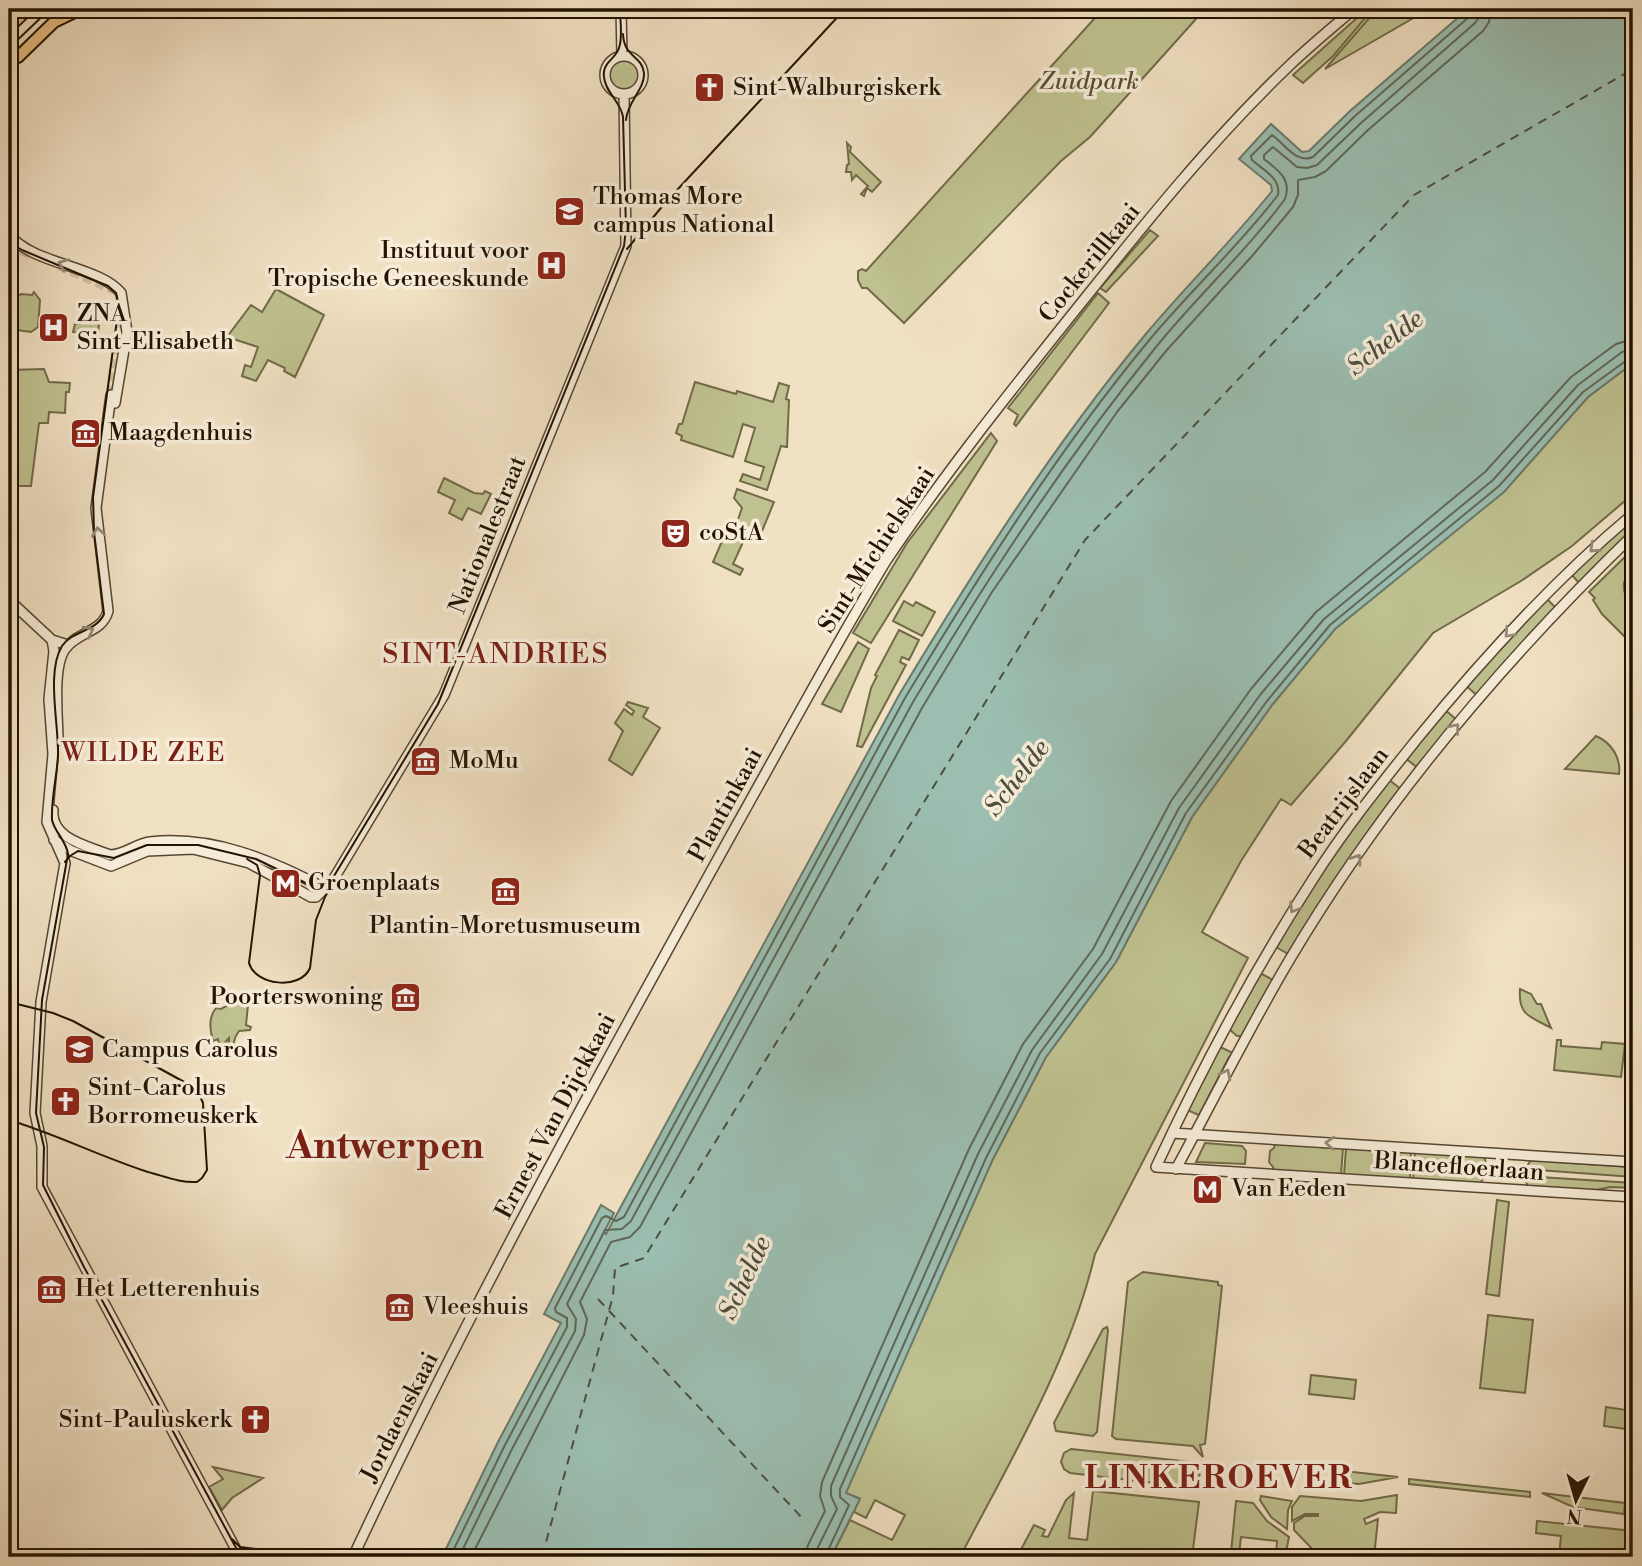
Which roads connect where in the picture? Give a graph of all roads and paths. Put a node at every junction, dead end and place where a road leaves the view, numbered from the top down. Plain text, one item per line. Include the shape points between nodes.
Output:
1 (28, 9) edge
2 (65, 9) edge
3 (81, 9) edge
4 (621, 9) edge
5 (1354, 9) edge
6 (9, 27) edge
7 (622, 56) junction
8 (13, 58) edge
9 (624, 94) junction
10 (9, 234) edge
11 (111, 395) tunnel mouth
12 (991, 417) joint
13 (101, 467) junction
14 (1633, 514) edge
15 (1633, 536) edge
16 (9, 600) edge
17 (53, 643) junction
18 (68, 645) junction
19 (802, 708) joint
20 (49, 817) junction
21 (66, 837) junction
22 (54, 840) junction
23 (72, 851) junction
24 (324, 888) junction
25 (54, 928) junction
26 (664, 956) joint
27 (1172, 1133) junction
28 (1195, 1134) junction
29 (1633, 1162) edge
30 (1156, 1167) joint
31 (1176, 1169) junction
32 (1633, 1197) edge
33 (484, 1296) joint
34 (240, 1557) edge
35 (352, 1557) edge

1 - 6 main road
2 - 8 main road via 45,22
3 - 8 main road via 54,22
4 - 7 street
5 - 12 street, Cockerillkaai via 1291,64 1223,135
7 - 9 street via 610,62 604,74 611,89
7 - 9 street via 634,58 643,69 637,89
9 - 24 street, Nationalestraat via 626,246 444,695
13 -> 10 street via 107,456 127,332 119,291 19,246
11 - 13 street
12 - 19 street, Sint-Michielskaai via 886,561
18 -> 13 street via 101,625 109,606 96,513
14 -> 27 street, Beatrijslaan via 1500,642 1435,716 1353,822 1262,962
28 -> 15 street, Beatrijslaan via 1291,958 1412,780 1559,609
16 - 17 street
17 - 18 street
17 - 20 street
18 - 20 street via 59,669 58,754
19 - 26 street, Plantinkaai
20 - 21 street
20 - 22 street via 47,826
21 - 23 street
21 - 24 street via 110,855 149,842 199,842 257,856
22 - 23 street
22 - 25 street via 64,859
23 - 24 street, Nationalestraat via 116,865 147,851 183,849 258,867 316,897
23 - 25 street via 60,922
25 - 34 street via 41,1002 35,1113 44,1193
26 - 33 street, Ernest Van Dijckkaai
27 - 28 street, Blancefloerlaan
27 - 30 street, Beatrijslaan
29 -> 28 street, Blancefloerlaan
28 - 31 street, Beatrijslaan
30 - 31 street, Blancefloerlaan
31 - 32 street, Blancefloerlaan
33 - 35 street, Jordaenskaai

